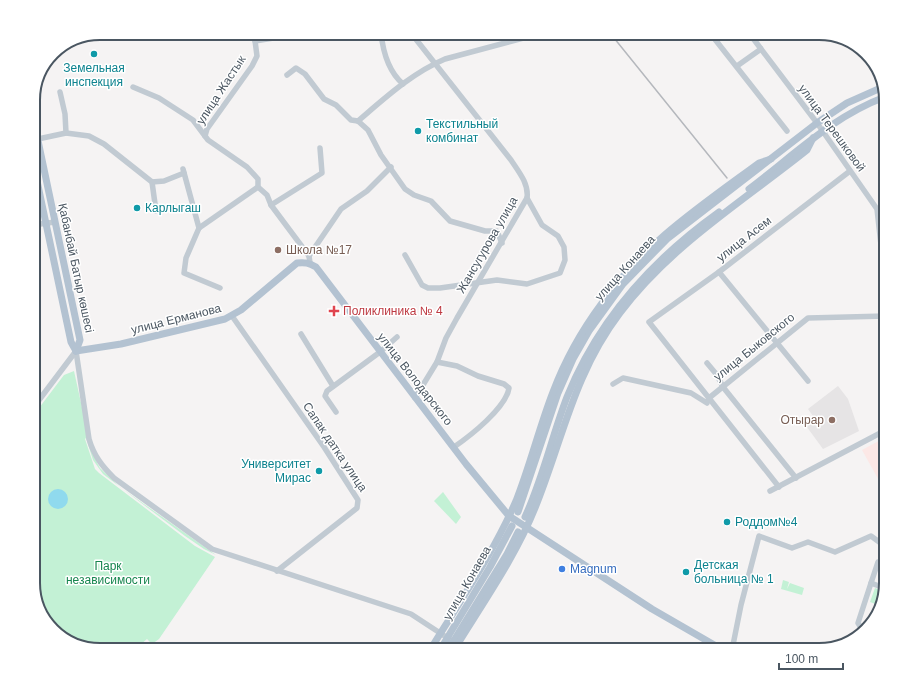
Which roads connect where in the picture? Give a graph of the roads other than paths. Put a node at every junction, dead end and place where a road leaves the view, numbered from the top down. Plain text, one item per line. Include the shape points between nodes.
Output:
1 (261, 40) edge
2 (383, 40) edge
3 (416, 40) edge
4 (516, 40) edge
5 (716, 40) edge
6 (754, 40) edge
7 (255, 41) joint
8 (761, 48) junction
9 (434, 63) junction
10 (737, 66) junction
11 (286, 75) dead end
12 (403, 84) junction
13 (133, 87) dead end
14 (878, 89) edge
15 (60, 92) dead end
16 (879, 100) edge
17 (358, 121) junction
18 (817, 123) junction
19 (787, 131) dead end
20 (823, 131) junction
21 (66, 133) junction
22 (205, 136) junction
23 (813, 138) junction
24 (40, 139) edge
25 (320, 148) dead end
26 (40, 149) edge
27 (771, 159) junction
28 (391, 167) junction
29 (850, 170) junction
30 (152, 182) junction
31 (258, 187) junction
32 (40, 195) edge
33 (527, 198) junction
34 (271, 205) junction
35 (156, 211) dead end
36 (55, 222) junction
37 (40, 224) edge
38 (46, 224) junction
39 (879, 224) edge
40 (199, 228) junction
41 (502, 243) junction
42 (405, 255) dead end
43 (309, 256) junction
44 (310, 263) junction
45 (719, 272) junction
46 (479, 283) junction
47 (220, 288) dead end
48 (232, 316) junction
49 (879, 316) edge
50 (301, 334) dead end
51 (397, 337) dead end
52 (776, 344) junction
53 (76, 351) junction
54 (380, 352) junction
55 (437, 362) junction
56 (707, 363) dead end
57 (808, 381) dead end
58 (614, 384) dead end
59 (333, 386) junction
60 (723, 387) junction
61 (415, 398) junction
62 (709, 398) junction
63 (40, 399) edge
64 (336, 412) dead end
65 (879, 434) edge
66 (454, 447) junction
67 (796, 478) junction
68 (779, 487) junction
69 (770, 491) dead end
70 (513, 512) junction
71 (525, 517) dead end
72 (514, 524) junction
73 (526, 528) junction
74 (518, 532) dead end
75 (879, 542) edge
76 (878, 562) dead end
77 (277, 571) junction
78 (871, 583) junction
79 (879, 586) edge
80 (860, 626) edge
81 (440, 633) junction
82 (434, 643) edge
83 (452, 643) edge
84 (453, 643) edge
85 (454, 643) edge
86 (454, 643) edge
87 (711, 643) edge
88 (733, 643) edge

1 - 7 street
2 - 12 street via 387,60
3 - 9 street, Жансугурова улица
4 - 9 street
5 - 10 street
6 - 8 street, улица Терешковой
7 - 22 street, улица Жастык via 256,56 252,66 207,129
8 - 10 street
8 - 18 street, улица Терешковой
9 - 12 street
9 - 33 street, Жансугурова улица via 511,160 526,185
10 - 19 street
11 - 17 street via 296,68 324,99 336,105 351,120
12 - 17 street
13 - 22 street via 159,98 193,120
14 - 18 main road, улица Конаева via 846,103
15 - 21 street
16 - 20 main road, улица Конаева via 851,112
17 - 28 street via 368,130 381,155
18 - 20 street, улица Терешковой
18 - 27 main road, улица Конаева
20 - 23 main road, улица Конаева
20 - 29 street, улица Терешковой
21 - 24 street
21 - 30 street via 89,136 104,144
22 - 31 street via 247,167 258,179
23 - 71 main road, улица Конаева via 673,246 635,285 615,311 586,357 568,397
23 - 73 main road via 807,150 677,250 619,314 587,366 572,399
25 - 34 street via 322,173
26 - 36 main road, Қабанбай Батыр көшесі
27 - 70 main road, улица Конаева via 667,239 641,264 606,305 573,359
27 - 70 main road via 758,163 663,235 602,302 568,357 553,391
28 - 41 street via 405,189 431,201 450,221 485,231 497,231
28 - 43 street via 367,191 341,209
29 - 39 street, улица Терешковой via 877,209
29 - 45 street, улица Асем
30 - 35 street
30 - 40 street via 164,181 183,171
31 - 34 street via 267,195
31 - 40 street
32 - 38 main road, Қабанбай Батыр көшесі
33 - 41 street, Жансугурова улица
33 - 46 street via 542,225 558,236 564,247 565,260 560,273 527,284 497,280
34 - 43 street
36 - 38 street
36 - 53 main road, Қабанбай Батыр көшесі via 80,340
37 - 38 street
38 - 53 main road, Қабанбай Батыр көшесі via 71,342
40 - 47 street via 186,258 184,273
41 - 46 street, Жансугурова улица
42 - 46 street via 425,287 440,288
43 - 44 street
44 - 48 main road, улица Ерманова via 296,263
44 - 54 main road, улица Володарского via 316,267
45 - 52 street
45 - 62 street, улица Асем via 649,322
46 - 55 street, Жансугурова улица via 449,332
48 - 53 main road, улица Ерманова via 121,344
48 - 77 street, Сапак датка улица via 327,451 358,500 357,508
49 - 52 street, улица Быковского via 808,318
50 - 59 street
51 - 54 street
52 - 57 street
52 - 60 street, улица Быковского
53 - 63 street
53 - 77 street via 90,439 101,465 114,478 212,549
54 - 59 street
54 - 61 main road, улица Володарского
55 - 61 street, Жансугурова улица
55 - 66 street via 457,366 509,388 495,412
56 - 60 street
58 - 62 street via 623,378 691,393 707,403
59 - 64 street via 324,395
60 - 62 street, улица Быковского
60 - 67 street
61 - 66 main road, улица Володарского
62 - 68 street
65 - 67 street
66 - 70 main road, улица Володарского via 466,464
67 - 68 street
68 - 69 street
70 - 72 main road, улица Володарского
70 - 81 main road
72 - 73 main road, улица Володарского
72 - 84 main road, улица Конаева
73 - 85 main road via 511,556
73 - 87 main road, улица Володарского via 652,609
74 - 86 main road, улица Конаева
75 - 88 street via 871,536 835,552 808,542 792,548 760,536
76 - 78 street
77 - 81 street via 411,614
78 - 79 street
78 - 80 street via 858,623
81 - 82 main road
81 - 83 street

